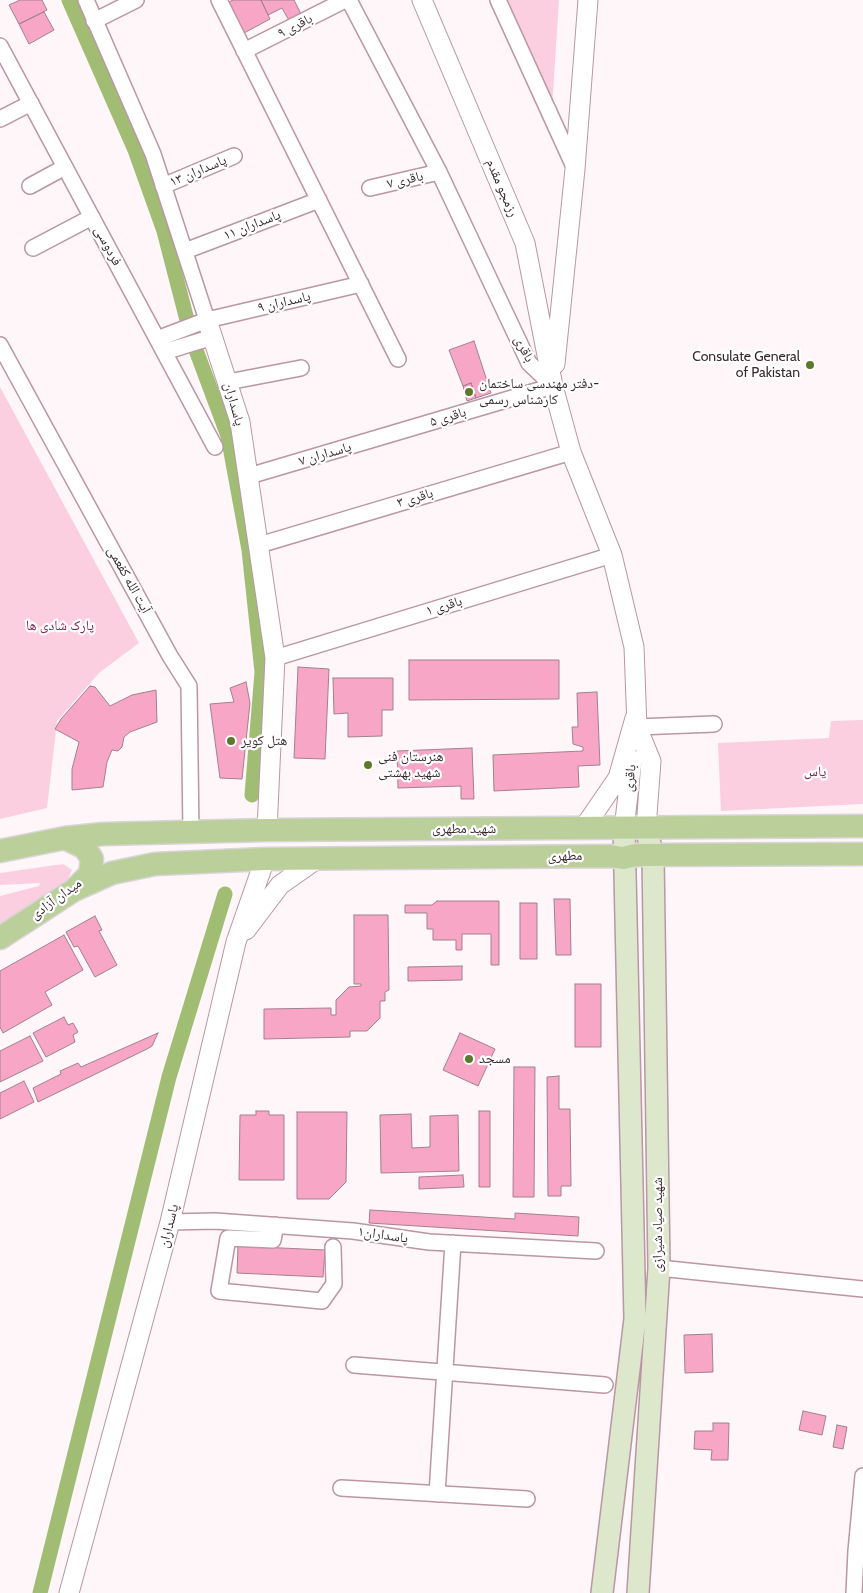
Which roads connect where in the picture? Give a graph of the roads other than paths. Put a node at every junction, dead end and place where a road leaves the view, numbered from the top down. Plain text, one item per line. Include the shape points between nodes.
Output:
1 (86, 0) edge
2 (136, 0) edge
3 (219, 0) edge
4 (345, 0) edge
5 (349, 0) edge
6 (422, 0) edge
7 (498, 0) edge
8 (588, 0) edge
9 (94, 20) junction
10 (0, 46) edge
11 (244, 51) junction
12 (31, 103) junction
13 (0, 118) edge
14 (234, 156) dead end
15 (65, 167) junction
16 (575, 168) junction
17 (440, 172) junction
18 (30, 186) dead end
19 (163, 186) junction
20 (370, 188) dead end
21 (319, 200) junction
22 (92, 217) junction
23 (33, 248) dead end
24 (185, 251) junction
25 (361, 284) junction
26 (211, 332) junction
27 (0, 345) edge
28 (162, 348) junction
29 (398, 359) dead end
30 (301, 368) dead end
31 (228, 382) junction
32 (552, 386) junction
33 (402, 432) joint
34 (215, 447) dead end
35 (571, 452) junction
36 (248, 476) junction
37 (259, 545) junction
38 (612, 555) junction
39 (275, 658) junction
40 (636, 722) junction
41 (714, 724) dead end
42 (863, 826) edge
43 (583, 829) junction
44 (635, 829) junction
45 (267, 830) junction
46 (191, 833) junction
47 (65, 838) junction
48 (0, 851) edge
49 (863, 854) edge
50 (653, 856) junction
51 (623, 858) junction
52 (317, 859) junction
53 (265, 860) junction
54 (74, 890) junction
55 (0, 938) edge
56 (236, 942) junction
57 (170, 1222) junction
58 (276, 1225) junction
59 (453, 1243) junction
60 (333, 1247) dead end
61 (596, 1251) dead end
62 (659, 1268) junction
63 (863, 1289) edge
64 (354, 1365) dead end
65 (445, 1370) junction
66 (605, 1385) dead end
67 (863, 1476) edge
68 (341, 1488) dead end
69 (436, 1494) junction
70 (527, 1499) dead end
71 (859, 1551) edge
72 (69, 1593) edge
73 (602, 1593) edge
74 (638, 1593) edge
75 (854, 1593) edge

1 - 9 street, پاسداران
2 - 9 street
3 - 11 street
4 - 11 street, باقری ۹
5 - 17 street, باقری
6 - 32 street, رزمجو مقدم via 525,243
7 - 16 street
8 - 16 street
9 - 19 street, پاسداران via 153,154
10 - 12 street, فردوسی
11 - 21 street
12 - 13 street
12 - 15 street, فردوسی
14 - 19 street, پاسداران ۱۳
15 - 18 street
15 - 22 street, فردوسی
16 - 32 street
17 - 20 street, باقری ۷
17 - 32 street, باقری via 529,363
19 - 24 street, پاسداران
21 - 24 street, پاسداران ۱۱
21 - 25 street
22 - 23 street
22 - 28 street, فردوسی
24 - 26 street, پاسداران
25 - 26 street, پاسداران ۹
25 - 29 street
26 - 28 street, پاسداران ۹
26 - 31 street, پاسداران
27 - 46 street, آیت الله کفعمی via 189,686
28 - 34 street, فردوسی
30 - 31 street
31 - 36 street, پاسداران via 240,422
32 - 33 street, باقری ۵
32 - 35 street, باقری
33 - 36 street, پاسداران ۷
35 - 37 street, باقری ۳
35 - 38 street, باقری
36 - 37 street, پاسداران
37 - 39 street, پاسداران
38 - 39 street, باقری ۱
38 - 40 street, باقری via 634,647
39 - 45 street, پاسداران
40 - 41 street
40 - 43 street via 618,778
40 - 44 street via 651,761
42 - 44 main road, شهید مطهری
43 - 44 main road, شهید مطهری
43 - 45 main road, شهید مطهری
44 - 50 main road, شهید صیاد شیرازی
44 - 51 main road, شهید صیاد شیرازی
45 - 46 main road, شهید مطهری
45 - 53 main road
46 - 47 main road, شهید مطهری
47 - 48 main road
47 - 54 main road, میدان آزادی via 85,848 92,859 90,874
49 - 50 main road, مطهری
50 - 51 main road, مطهری
50 - 62 main road, شهید صیاد شیرازی
51 - 52 main road, مطهری
51 - 73 main road, شهید صیاد شیرازی via 635,1319
52 - 53 main road, مطهری
52 - 56 street via 280,885
53 - 54 main road via 155,864 112,873
53 - 56 street, پاسداران
54 - 55 main road, میدان آزادی
56 - 57 street, پاسداران
57 - 58 street, پاسداران۱ via 201,1220
57 - 72 street, پاسداران
58 - 59 street, پاسداران۱
58 - 60 street via 273,1240 228,1238 219,1291 322,1301 334,1284
59 - 61 street, پاسداران۱
59 - 65 street
62 - 63 street
62 - 74 main road, شهید صیاد شیرازی
64 - 65 street
65 - 66 street
65 - 69 street
67 - 71 street
68 - 69 street
69 - 70 street
71 - 75 street

